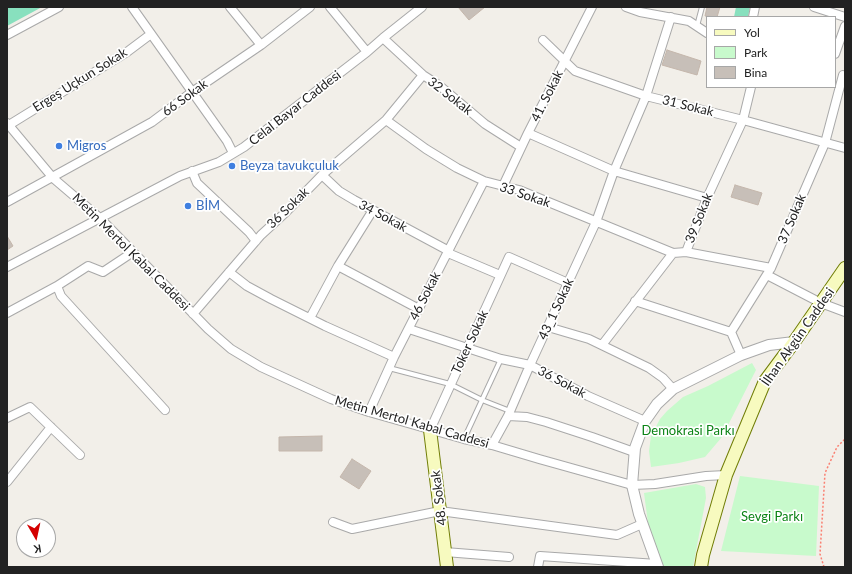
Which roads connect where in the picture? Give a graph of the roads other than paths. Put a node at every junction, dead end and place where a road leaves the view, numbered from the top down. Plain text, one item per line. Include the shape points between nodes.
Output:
1 (59, 7) edge
2 (132, 7) edge
3 (230, 7) edge
4 (310, 7) edge
5 (330, 7) edge
6 (422, 7) edge
7 (592, 7) edge
8 (626, 7) edge
9 (702, 7) edge
10 (814, 7) edge
11 (641, 9) edge
12 (671, 17) junction
13 (845, 17) edge
14 (697, 26) junction
15 (845, 26) edge
16 (706, 32) edge
17 (151, 34) junction
18 (7, 35) edge
19 (383, 38) junction
20 (543, 40) dead end
21 (261, 45) junction
22 (836, 51) edge
23 (367, 52) junction
24 (564, 62) junction
25 (423, 75) junction
26 (844, 75) edge
27 (751, 88) edge
28 (192, 92) junction
29 (646, 96) junction
30 (386, 120) junction
31 (743, 120) junction
32 (8, 124) edge
33 (528, 133) junction
34 (825, 143) junction
35 (521, 147) junction
36 (845, 148) edge
37 (233, 153) junction
38 (192, 171) junction
39 (614, 171) junction
40 (322, 175) junction
41 (53, 178) junction
42 (484, 181) junction
43 (503, 186) junction
44 (707, 198) junction
45 (7, 202) edge
46 (373, 210) junction
47 (101, 219) junction
48 (596, 222) junction
49 (256, 241) junction
50 (133, 252) junction
51 (448, 252) junction
52 (686, 252) junction
53 (673, 253) junction
54 (338, 266) junction
55 (7, 267) edge
56 (845, 268) edge
57 (229, 272) junction
58 (769, 272) junction
59 (500, 275) junction
60 (568, 283) junction
61 (57, 286) junction
62 (635, 301) junction
63 (821, 303) junction
64 (419, 309) junction
65 (845, 312) edge
66 (7, 313) edge
67 (194, 314) junction
68 (310, 318) junction
69 (548, 327) junction
70 (409, 329) junction
71 (731, 332) junction
72 (794, 342) junction
73 (602, 345) junction
74 (467, 348) junction
75 (741, 355) junction
76 (394, 357) junction
77 (501, 359) junction
78 (530, 365) junction
79 (389, 368) junction
80 (450, 384) junction
81 (673, 389) junction
82 (482, 400) junction
83 (165, 410) dead end
84 (369, 412) junction
85 (509, 413) junction
86 (7, 418) edge
87 (645, 421) junction
88 (51, 427) junction
89 (430, 430) junction
90 (464, 439) junction
91 (492, 444) junction
92 (634, 452) junction
93 (80, 455) dead end
94 (726, 475) junction
95 (7, 482) edge
96 (632, 485) junction
97 (440, 511) junction
98 (333, 522) dead end
99 (642, 524) junction
100 (445, 552) junction
101 (509, 557) dead end
102 (657, 566) edge
103 (447, 567) edge
104 (538, 567) edge
105 (701, 567) edge

1 - 18 street
2 - 17 street
3 - 21 street
4 - 21 street, 66 Sokak
5 - 23 street
6 - 19 street, Celal Bayar Caddesi
7 - 24 street, 41. Sokak
8 - 11 street
9 - 14 lane
10 - 13 street
11 - 12 street
12 - 14 street via 689,21
12 - 29 street, 43_1 Sokak
14 - 16 street
15 - 22 street
17 - 28 street
17 - 32 street, Ergeş Uçkun Sokak
19 - 23 street, Celal Bayar Caddesi
19 - 25 street, 32 Sokak
20 - 24 street, 31 Sokak
21 - 28 street, 66 Sokak
23 - 37 street, Celal Bayar Caddesi
24 - 29 street, 31 Sokak via 575,72
24 - 33 street, 41. Sokak
25 - 30 street, 36 Sokak
25 - 35 street, 32 Sokak via 486,124
26 - 34 street, 37 Sokak
27 - 31 street, 39 Sokak
28 - 37 street
28 - 41 street, 66 Sokak via 152,122
29 - 31 street, 31 Sokak
29 - 39 street, 43_1 Sokak
30 - 40 street, 36 Sokak
30 - 42 street, 33 Sokak via 457,168
31 - 34 street, 31 Sokak
31 - 44 street, 39 Sokak
32 - 41 street, Metin Mertol Kabal Caddesi
33 - 35 street, 41. Sokak
33 - 39 street
34 - 36 street, 31 Sokak
34 - 58 street, 37 Sokak
35 - 43 street, 41. Sokak
37 - 38 street, Celal Bayar Caddesi via 218,162
38 - 47 street, Celal Bayar Caddesi
38 - 49 street via 197,183
39 - 44 street
39 - 48 street, 43_1 Sokak
40 - 46 street, 34 Sokak via 339,191
40 - 49 street, 36 Sokak
41 - 45 street, 66 Sokak
41 - 47 street, Metin Mertol Kabal Caddesi
42 - 43 street, 33 Sokak
42 - 51 street, 46 Sokak
43 - 48 street, 33 Sokak via 519,190
44 - 52 street, 39 Sokak
46 - 51 street, 34 Sokak
46 - 54 street
47 - 50 street, Metin Mertol Kabal Caddesi
47 - 55 street, Celal Bayar Caddesi
48 - 53 street, 33 Sokak
48 - 60 street, 43_1 Sokak
49 - 57 street, 36 Sokak
50 - 61 street via 103,272 88,266
50 - 67 street, Metin Mertol Kabal Caddesi
51 - 59 street, 34 Sokak
51 - 64 street, 46 Sokak
52 - 53 street, 39 Sokak
52 - 58 street
53 - 62 street, 39 Sokak
54 - 64 street
54 - 68 street
56 - 63 main road, İlhan Akgün Caddesi
57 - 67 street, 36 Sokak
57 - 68 street via 247,286
58 - 63 street
58 - 71 street, 37 Sokak
59 - 60 street, Toker Sokak via 509,257
59 - 74 street, Toker Sokak
60 - 69 street, 43_1 Sokak
61 - 66 street
61 - 83 street via 61,296
62 - 71 street
62 - 73 street, 39 Sokak
63 - 65 street
63 - 72 main road, İlhan Akgün Caddesi
64 - 70 street, 46 Sokak
67 - 84 street, Metin Mertol Kabal Caddesi via 230,349 260,367 331,399
68 - 76 street
69 - 73 street
69 - 78 street, 43_1 Sokak
70 - 74 street, 36 Sokak
70 - 76 street, 46 Sokak
71 - 75 street
72 - 75 street via 769,345
72 - 94 main road, İlhan Akgün Caddesi via 765,381
73 - 81 street via 649,368
74 - 77 street, 36 Sokak
74 - 80 street, Toker Sokak
75 - 81 street
76 - 79 street, 46 Sokak
77 - 78 street, 36 Sokak
77 - 82 lane
78 - 85 street, 43_1 Sokak
78 - 87 street, 36 Sokak via 588,396
79 - 80 lane
79 - 84 street, 46 Sokak
80 - 82 lane
80 - 89 street, Toker Sokak
81 - 87 street via 657,404
82 - 85 lane
82 - 90 lane
84 - 89 street, Metin Mertol Kabal Caddesi
85 - 91 street, 43_1 Sokak
85 - 92 street via 546,422
86 - 88 street via 30,406
87 - 92 street
88 - 93 street
88 - 95 street
89 - 90 street, Metin Mertol Kabal Caddesi
89 - 97 main road, 48. Sokak
90 - 91 street, Metin Mertol Kabal Caddesi
91 - 96 street, Metin Mertol Kabal Caddesi
92 - 96 street
94 - 96 street, Metin Mertol Kabal Caddesi
94 - 105 main road, İlhan Akgün Caddesi
96 - 99 street
97 - 98 street via 352,529
97 - 99 street via 617,535
97 - 100 main road, 48. Sokak
99 - 102 street
100 - 101 street
100 - 103 main road, 48. Sokak
102 - 104 street via 540,556

